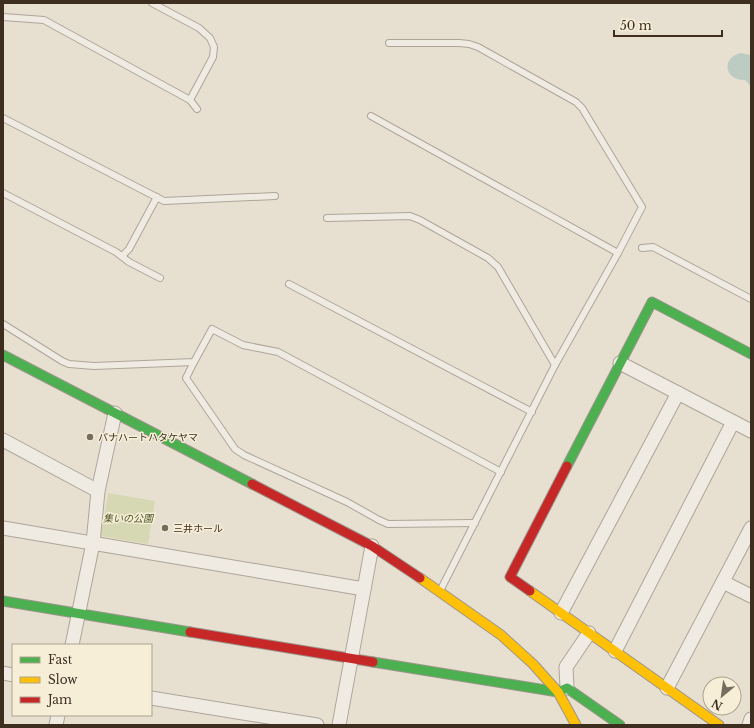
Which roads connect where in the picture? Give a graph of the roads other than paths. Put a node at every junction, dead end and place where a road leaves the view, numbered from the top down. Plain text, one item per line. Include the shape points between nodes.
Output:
1 (152, 3) edge
2 (3, 17) edge
3 (389, 43) dead end
4 (190, 100) junction
5 (197, 109) dead end
6 (371, 116) dead end
7 (3, 118) edge
8 (3, 193) edge
9 (276, 196) dead end
10 (156, 197) junction
11 (326, 218) dead end
12 (642, 248) dead end
13 (618, 254) junction
14 (122, 256) junction
15 (160, 278) dead end
16 (289, 284) dead end
17 (751, 299) edge
18 (3, 324) edge
19 (751, 354) edge
20 (3, 355) edge
21 (194, 362) junction
22 (620, 363) junction
23 (555, 365) junction
24 (678, 393) junction
25 (532, 412) junction
26 (115, 413) junction
27 (733, 422) junction
28 (751, 431) edge
29 (3, 440) edge
30 (501, 472) junction
31 (98, 491) junction
32 (475, 523) junction
33 (3, 528) edge
34 (751, 528) edge
35 (93, 543) junction
36 (372, 546) junction
37 (723, 582) junction
38 (364, 589) junction
39 (440, 591) junction
40 (751, 596) edge
41 (3, 601) edge
42 (562, 613) junction
43 (78, 615) junction
44 (589, 633) junction
45 (72, 644) edge
46 (615, 651) junction
47 (351, 659) junction
48 (667, 688) junction
49 (562, 690) junction
50 (152, 698) edge
51 (751, 719) edge
52 (318, 725) edge
53 (339, 725) edge
54 (576, 725) edge
55 (620, 725) edge
56 (719, 725) edge
57 (749, 725) edge

1 - 4 lane via 199,28 210,38 214,47 213,57
2 - 4 lane via 44,20
3 - 13 lane via 469,44 576,102 642,208
4 - 5 lane
6 - 13 lane
7 - 10 lane
8 - 14 lane
9 - 10 lane via 164,201
10 - 14 lane via 129,249
11 - 23 lane via 410,216 488,258 498,267
12 - 17 lane via 657,249
13 - 23 lane
14 - 15 lane
16 - 25 lane
18 - 21 lane via 69,364 94,366
19 - 22 street via 652,302
20 - 26 street
21 - 30 lane via 212,329 243,346 278,352
21 - 32 lane via 186,378 234,449 244,455 347,502 388,524
22 - 24 street
22 - 42 street via 510,577
23 - 25 lane
24 - 27 street
24 - 42 street
25 - 30 lane
26 - 31 street
26 - 36 street
27 - 28 street
27 - 46 street
29 - 31 street
30 - 32 lane
31 - 35 street
32 - 39 lane
33 - 35 street
34 - 37 street
35 - 38 street
35 - 43 street
36 - 38 street
36 - 39 street
37 - 40 street
37 - 48 street
38 - 47 street
39 - 49 street via 501,635
41 - 43 street
42 - 44 street
43 - 45 street
43 - 47 street
44 - 46 street
44 - 49 street via 566,667
46 - 48 street
47 - 49 street
47 - 53 street
48 - 56 street
49 - 54 street
49 - 55 street
50 - 52 street
51 - 57 street

